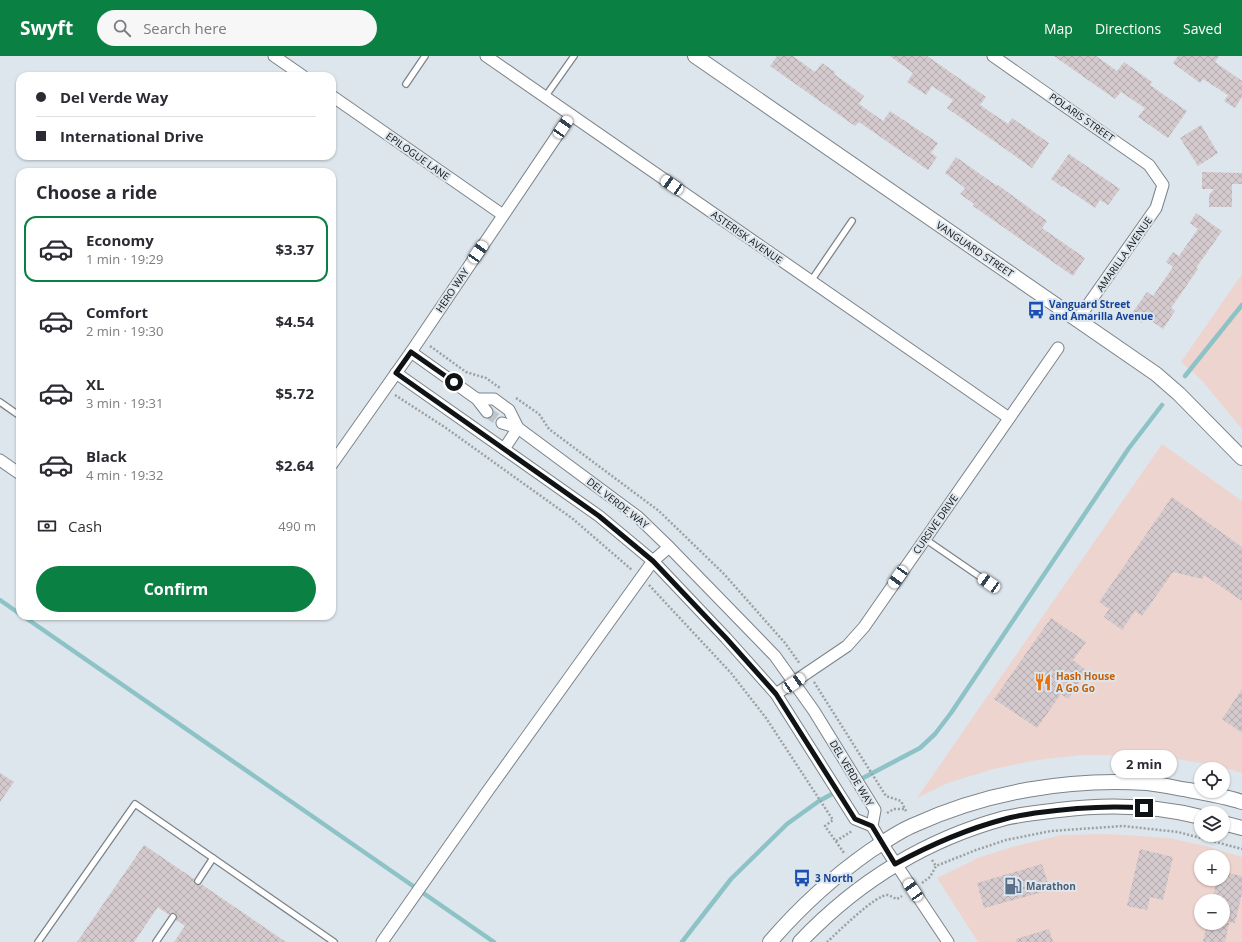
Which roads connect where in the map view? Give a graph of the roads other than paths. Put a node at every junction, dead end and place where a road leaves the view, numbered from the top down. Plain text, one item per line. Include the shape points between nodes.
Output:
1 (274, 56) edge
2 (425, 56) edge
3 (486, 56) edge
4 (574, 56) edge
5 (695, 56) edge
6 (993, 56) edge
7 (297, 72) edge
8 (406, 84) dead end
9 (545, 97) junction
10 (336, 99) edge
11 (571, 115) junction
12 (1163, 185) joint
13 (503, 215) junction
14 (852, 222) dead end
15 (811, 281) junction
16 (1078, 319) junction
17 (1058, 348) dead end
18 (411, 352) junction
19 (396, 373) junction
20 (477, 399) junction
21 (0, 402) edge
22 (486, 412) tunnel mouth
23 (16, 413) edge
24 (1009, 418) junction
25 (502, 423) tunnel mouth
26 (518, 428) junction
27 (504, 449) junction
28 (336, 458) edge
29 (1242, 458) edge
30 (0, 460) edge
31 (16, 471) edge
32 (924, 539) junction
33 (669, 547) junction
34 (653, 561) junction
35 (989, 583) dead end
36 (794, 683) junction
37 (776, 694) junction
38 (1242, 802) edge
39 (1194, 816) edge
40 (1230, 825) edge
41 (872, 826) junction
42 (1242, 828) edge
43 (882, 843) junction
44 (213, 858) junction
45 (895, 864) junction
46 (198, 881) dead end
47 (173, 917) dead end
48 (38, 942) edge
49 (156, 942) edge
50 (334, 942) edge
51 (382, 942) edge
52 (770, 942) edge
53 (800, 942) edge
54 (948, 942) edge

1 - 7 street
2 - 8 lane
3 - 9 street, ASTERISK AVENUE
4 - 9 lane
5 - 16 street, VANGUARD STREET
6 - 12 street, POLARIS STREET via 1149,164
9 - 11 street, ASTERISK AVENUE
10 - 13 street, EPILOGUE LANE
11 - 13 street, HERO WAY
11 - 15 street, ASTERISK AVENUE
12 - 16 street, AMARILLA AVENUE via 1156,208
13 - 18 street, HERO WAY
14 - 15 lane
15 - 24 street, ASTERISK AVENUE
16 - 29 street, VANGUARD STREET via 1156,374
17 - 24 street, CURSIVE DRIVE
18 - 19 street, HERO WAY
18 - 20 street
19 - 27 street, DEL VERDE WAY
19 - 28 street, HERO WAY
20 - 22 street
20 - 26 street, DEL VERDE WAY via 494,399 509,410
21 - 23 lane
24 - 32 street, CURSIVE DRIVE
25 - 26 street, DEL VERDE WAY
26 - 27 street
26 - 33 street, DEL VERDE WAY via 638,517
27 - 34 street, DEL VERDE WAY via 599,516
30 - 31 street
32 - 35 lane
32 - 36 street, CURSIVE DRIVE via 864,627 847,646
33 - 34 street
33 - 36 street, DEL VERDE WAY via 775,656
34 - 37 street, DEL VERDE WAY
34 - 51 street
36 - 37 street, CURSIVE DRIVE
36 - 41 street, DEL VERDE WAY via 875,810
37 - 41 street, DEL VERDE WAY via 855,819
38 - 43 street via 1148,783 1056,786 990,798 962,807 913,825
39 - 45 street via 1155,808 1122,806 1085,807 1006,818 926,847
40 - 42 street
41 - 43 street
43 - 45 street
43 - 52 street via 822,888
44 - 46 lane
44 - 48 lane via 135,804
44 - 50 lane
45 - 53 street via 837,906
45 - 54 street
47 - 49 lane

